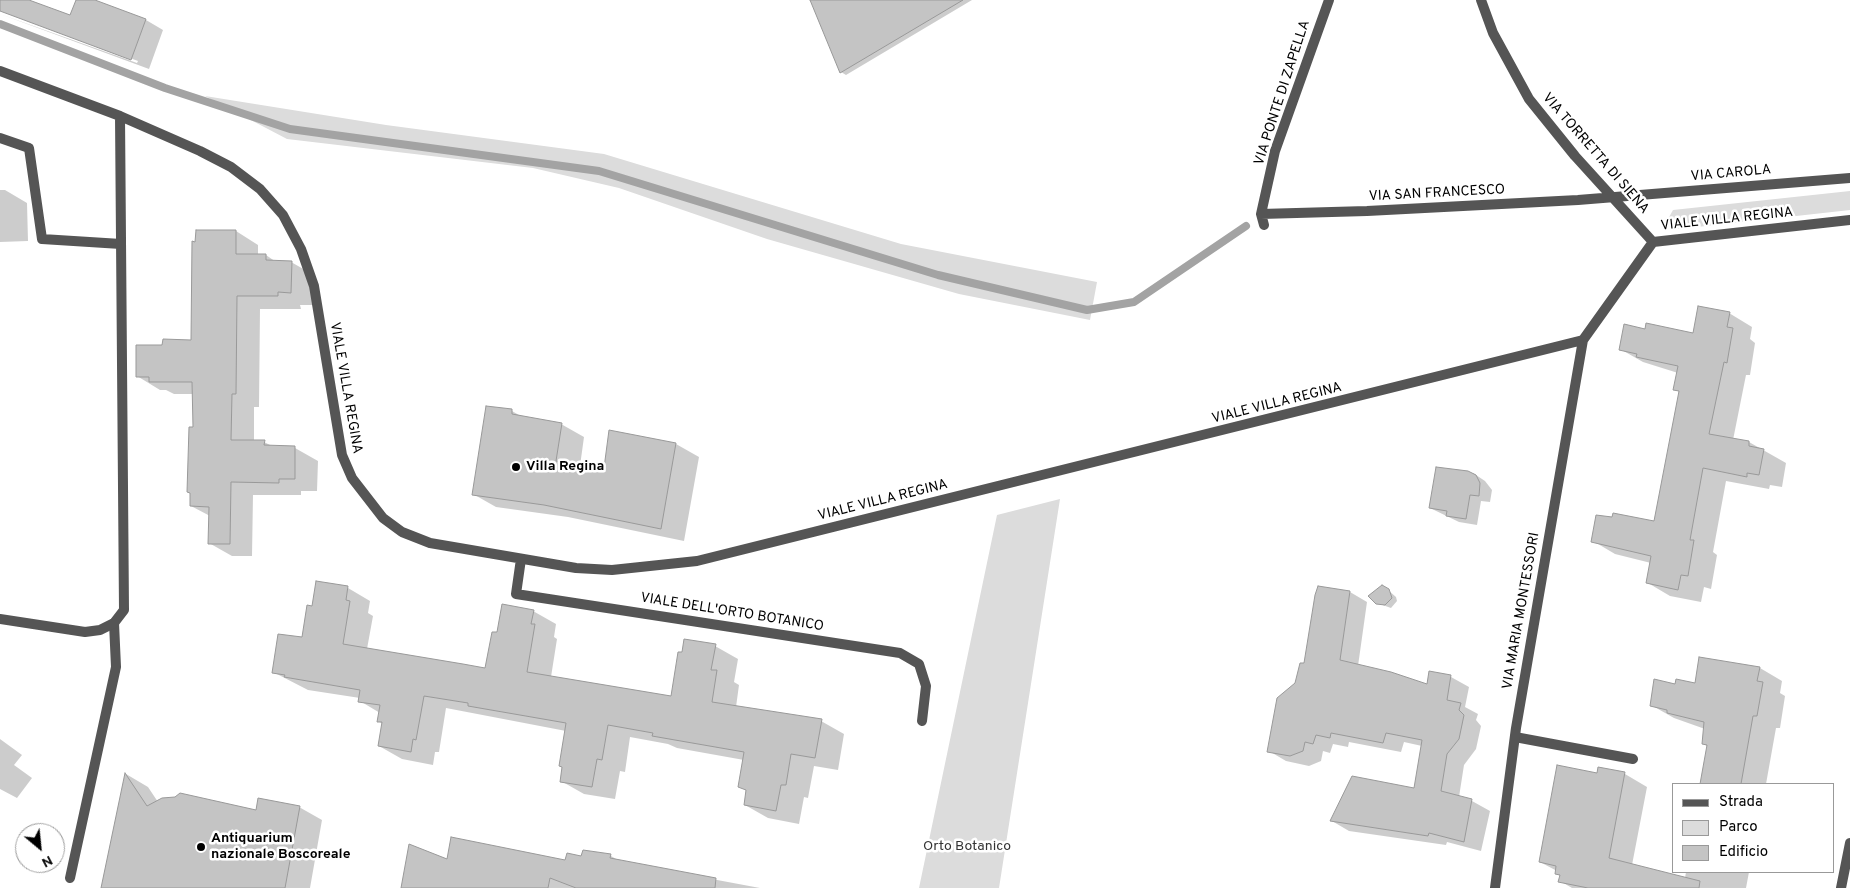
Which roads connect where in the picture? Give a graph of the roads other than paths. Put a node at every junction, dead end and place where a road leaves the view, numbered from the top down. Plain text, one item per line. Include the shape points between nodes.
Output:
1 (1329, 0) edge
2 (1481, 0) edge
3 (0, 71) edge
4 (120, 116) junction
5 (0, 138) edge
6 (1850, 178) edge
7 (1614, 198) junction
8 (1261, 214) junction
9 (1850, 220) edge
10 (1264, 225) dead end
11 (1653, 242) junction
12 (121, 244) junction
13 (1584, 340) junction
14 (521, 559) junction
15 (0, 619) edge
16 (114, 623) junction
17 (922, 721) dead end
18 (1515, 737) junction
19 (1633, 759) dead end
20 (1850, 844) edge
21 (70, 878) dead end
22 (1496, 888) edge
23 (1841, 888) edge

1 - 8 street, VIA PONTE DI ZAPELLA via 1275,151
2 - 7 street, VIA TORRETTA DI SIENA via 1493,33 1529,99
3 - 4 street, VIALE VILLA REGINA
4 - 12 street
4 - 14 street, VIALE VILLA REGINA via 231,167 260,189 283,215 301,249 314,286 342,455 352,478 383,518 402,532 430,543
5 - 12 street via 28,148 42,240
6 - 7 street, VIA CAROLA
7 - 8 street, VIA SAN FRANCESCO
7 - 11 street, VIA TORRETTA DI SIENA
8 - 10 street, VIA PONTE DI ZAPELLA
9 - 11 street, VIALE VILLA REGINA
11 - 13 street, VIALE VILLA REGINA
12 - 16 street via 126,586 124,610
13 - 14 street, VIALE VILLA REGINA via 697,561 612,570
13 - 18 street, VIA MARIA MONTESSORI
14 - 17 street, VIALE DELL'ORTO BOTANICO via 516,594 900,652 919,664 926,686
15 - 16 street via 85,632 100,630
16 - 21 street via 116,667
18 - 19 street
18 - 22 street, VIA MARIA MONTESSORI
20 - 23 street

